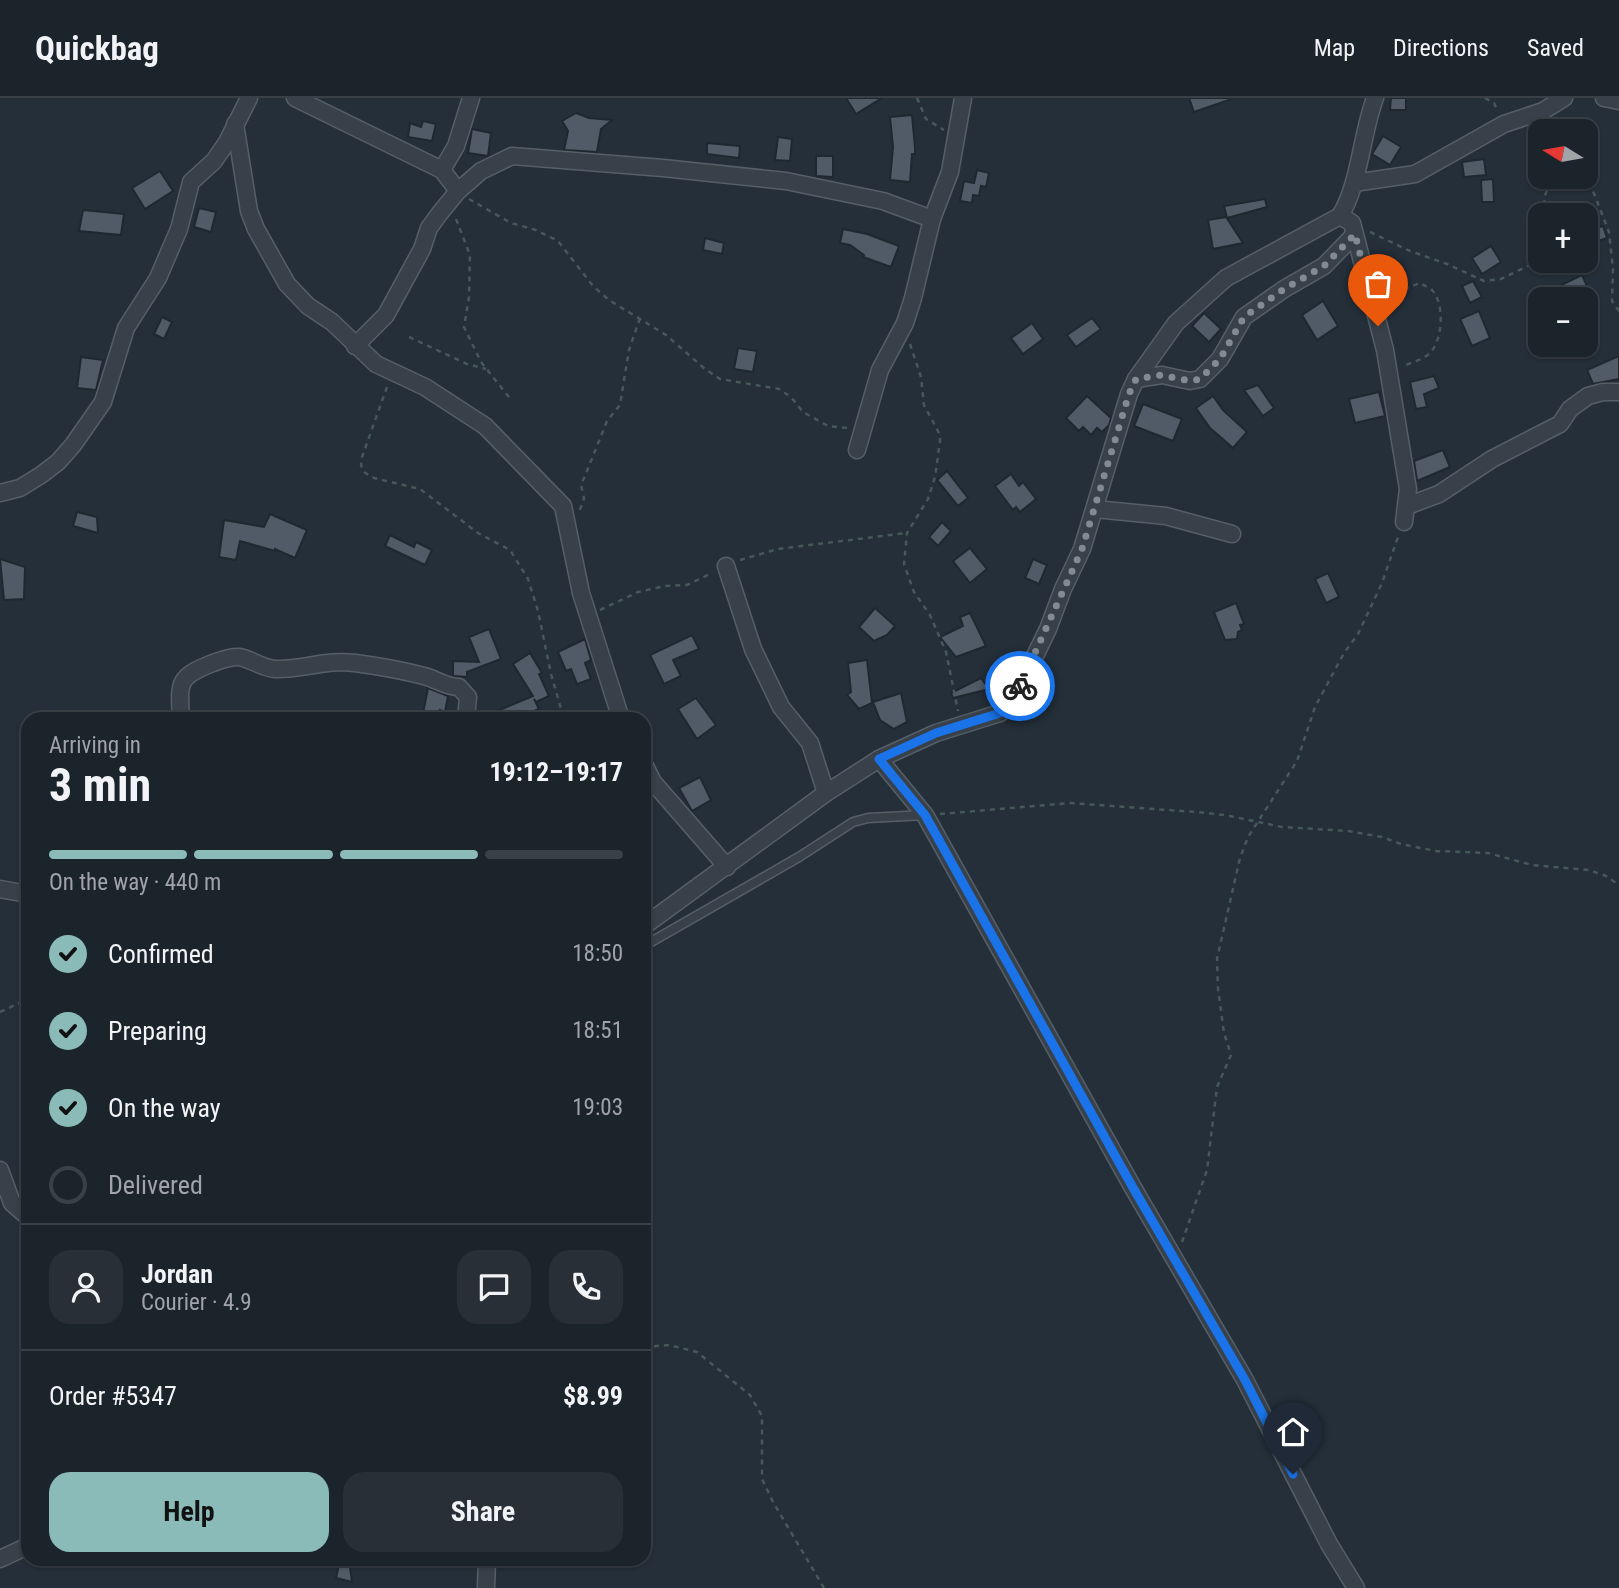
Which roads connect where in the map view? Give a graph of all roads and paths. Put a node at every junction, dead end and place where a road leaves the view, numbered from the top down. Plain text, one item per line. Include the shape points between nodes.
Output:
1 (249, 98) edge
2 (295, 98) edge
3 (471, 98) edge
4 (917, 98) edge
5 (963, 98) edge
6 (1375, 98) edge
7 (1564, 98) edge
8 (1604, 98) edge
9 (1619, 101) edge
10 (235, 124) junction
11 (957, 135) junction
12 (442, 170) junction
13 (1354, 183) junction
14 (1592, 189) edge
15 (453, 197) junction
16 (932, 219) junction
17 (1349, 224) junction
18 (1528, 266) edge
19 (1372, 301) junction
20 (1619, 311) edge
21 (640, 318) junction
22 (905, 323) junction
23 (410, 337) dead end
24 (355, 346) junction
25 (486, 369) junction
26 (388, 371) junction
27 (1388, 372) junction
28 (1136, 379) junction
29 (1619, 391) edge
30 (512, 401) dead end
31 (864, 426) junction
32 (857, 450) dead end
33 (0, 493) edge
34 (1095, 509) junction
35 (1405, 514) junction
36 (567, 529) junction
37 (907, 533) junction
38 (1232, 534) dead end
39 (726, 566) junction
40 (588, 616) junction
41 (181, 712) edge
42 (467, 712) edge
43 (562, 712) edge
44 (619, 712) edge
45 (961, 725) junction
46 (879, 759) junction
47 (651, 778) edge
48 (827, 793) junction
49 (925, 815) junction
50 (1258, 823) junction
51 (727, 867) junction
52 (1619, 885) edge
53 (0, 889) edge
54 (21, 893) edge
55 (651, 921) edge
56 (651, 942) edge
57 (21, 1002) edge
58 (0, 1012) edge
59 (0, 1170) edge
60 (21, 1211) edge
61 (1175, 1262) junction
62 (651, 1346) edge
63 (21, 1549) edge
64 (0, 1559) edge
65 (487, 1566) edge
66 (486, 1588) edge
67 (824, 1588) edge
68 (1356, 1588) edge

1 - 10 street
2 - 12 street
3 - 12 street via 456,146
4 - 11 path via 926,119
5 - 11 street
6 - 13 street
7 - 13 street via 1543,111 1504,124 1415,174
8 - 9 street
10 - 24 street via 249,211 275,265 308,306
10 - 33 street via 214,161 191,182 179,229 158,278 127,328 103,402 58,462 20,488
11 - 16 street via 950,172
12 - 15 street
13 - 17 street
14 - 20 path via 1609,232 1612,301
15 - 16 street via 481,171 505,158 520,156 786,181 883,201
15 - 21 path via 558,241 593,286
15 - 24 street via 429,228 386,315
15 - 25 path via 470,256 464,327
16 - 22 street
17 - 18 path via 1483,281 1500,279
17 - 19 street
17 - 28 street via 1226,278 1176,323
17 - 28 street via 1324,266 1244,317 1220,359 1200,379 1162,375
19 - 27 street
19 - 27 path via 1416,283 1429,287 1437,300 1440,321 1435,346 1426,356
21 - 31 path via 720,379 779,389 803,412 828,426
21 - 36 path via 629,350 620,405 607,421 581,485 583,505
22 - 31 street via 880,370
22 - 37 path via 924,405 940,435 928,499
23 - 25 path
24 - 26 street
25 - 30 path
26 - 36 street via 425,387 485,426 562,506
26 - 43 path via 391,376 362,457 364,472 420,489 478,533 510,550 528,579
27 - 35 street via 1408,489
28 - 34 street
29 - 35 street via 1588,396 1570,409 1560,424 1492,459
31 - 32 street
34 - 38 street via 1166,516
34 - 45 street via 1048,629 1013,701 1000,713
35 - 50 path via 1382,583 1315,706 1297,761
36 - 40 street
37 - 39 path via 778,549
37 - 45 path via 904,564 946,652
39 - 40 path via 687,585 638,592
39 - 48 street via 753,649 781,707 810,743
40 - 44 street
41 - 42 street via 185,676 242,657 264,668 353,662 427,677 459,687 468,697
45 - 46 street
46 - 48 street
46 - 49 street
47 - 51 street
48 - 51 street
49 - 50 path via 1070,803 1225,815
49 - 56 lane via 853,822
49 - 61 street
50 - 52 path via 1348,831 1436,851 1488,853 1532,864 1589,870
50 - 61 path via 1240,858 1217,959 1224,1033 1231,1055 1217,1087 1207,1170
51 - 55 street
53 - 54 street
57 - 58 path
59 - 60 street via 12,1203
61 - 68 street via 1245,1380
62 - 67 path via 669,1345 697,1352 750,1395 762,1416 762,1479
63 - 64 street
65 - 66 street

